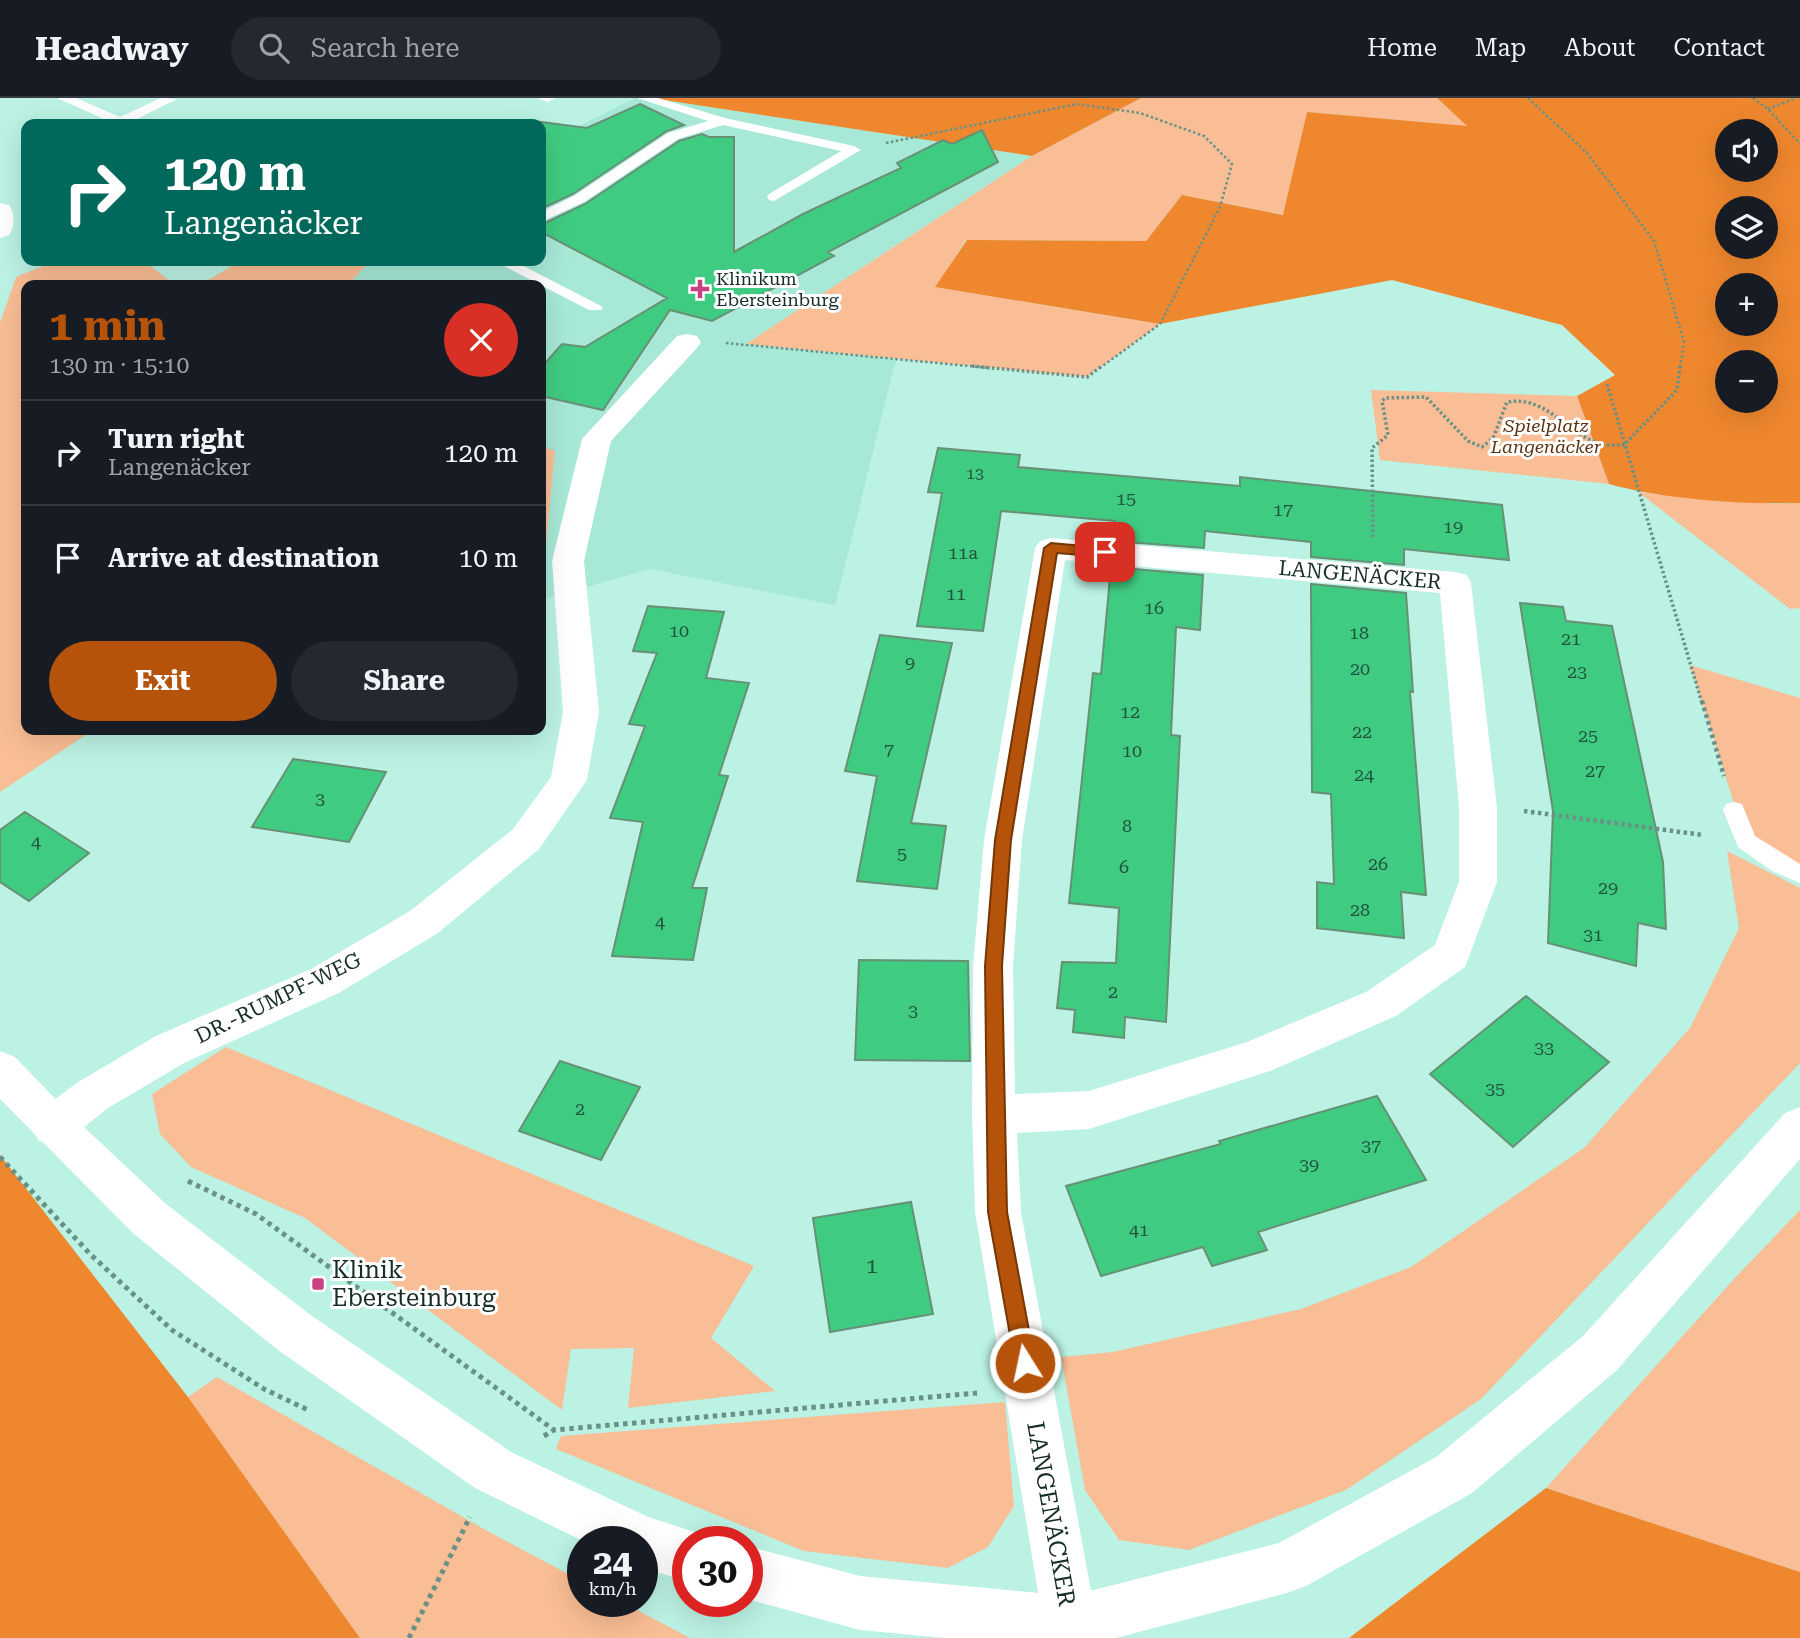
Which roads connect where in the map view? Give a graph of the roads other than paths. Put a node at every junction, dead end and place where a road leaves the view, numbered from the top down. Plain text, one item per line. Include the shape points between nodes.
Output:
1 (64, 98) edge
2 (169, 98) edge
3 (645, 98) edge
4 (114, 119) edge
5 (131, 119) edge
6 (722, 121) junction
7 (774, 197) dead end
8 (0, 212) edge
9 (546, 216) edge
10 (0, 230) edge
11 (512, 266) edge
12 (540, 280) edge
13 (546, 283) edge
14 (595, 307) dead end
15 (687, 342) road end
16 (1734, 810) road end
17 (1800, 874) edge
18 (0, 1070) edge
19 (994, 1115) junction
20 (53, 1126) junction
21 (1800, 1127) edge
22 (609, 1526) edge
23 (763, 1576) edge
24 (1070, 1623) junction

1 - 4 lane
2 - 5 lane
3 - 6 lane
6 - 7 lane via 855,150
6 - 9 lane via 673,136 579,199
8 - 10 street
11 - 12 lane
13 - 14 lane
15 - 20 street, DR.-RUMPF-WEG via 597,439 568,561 581,712 569,780 526,839 424,922 325,981 171,1049 93,1095
16 - 17 lane via 1746,841
18 - 20 street
19 - 19 street, LANGENÄCKER via 993,966 1003,840 1051,548 1455,583 1478,807 1478,882 1451,955 1381,1004 1255,1058 1089,1110
19 - 24 street, LANGENÄCKER via 998,1212
20 - 22 street via 150,1219 295,1334 493,1470
21 - 24 street via 1600,1353 1454,1475 1287,1567
23 - 24 street via 860,1603

